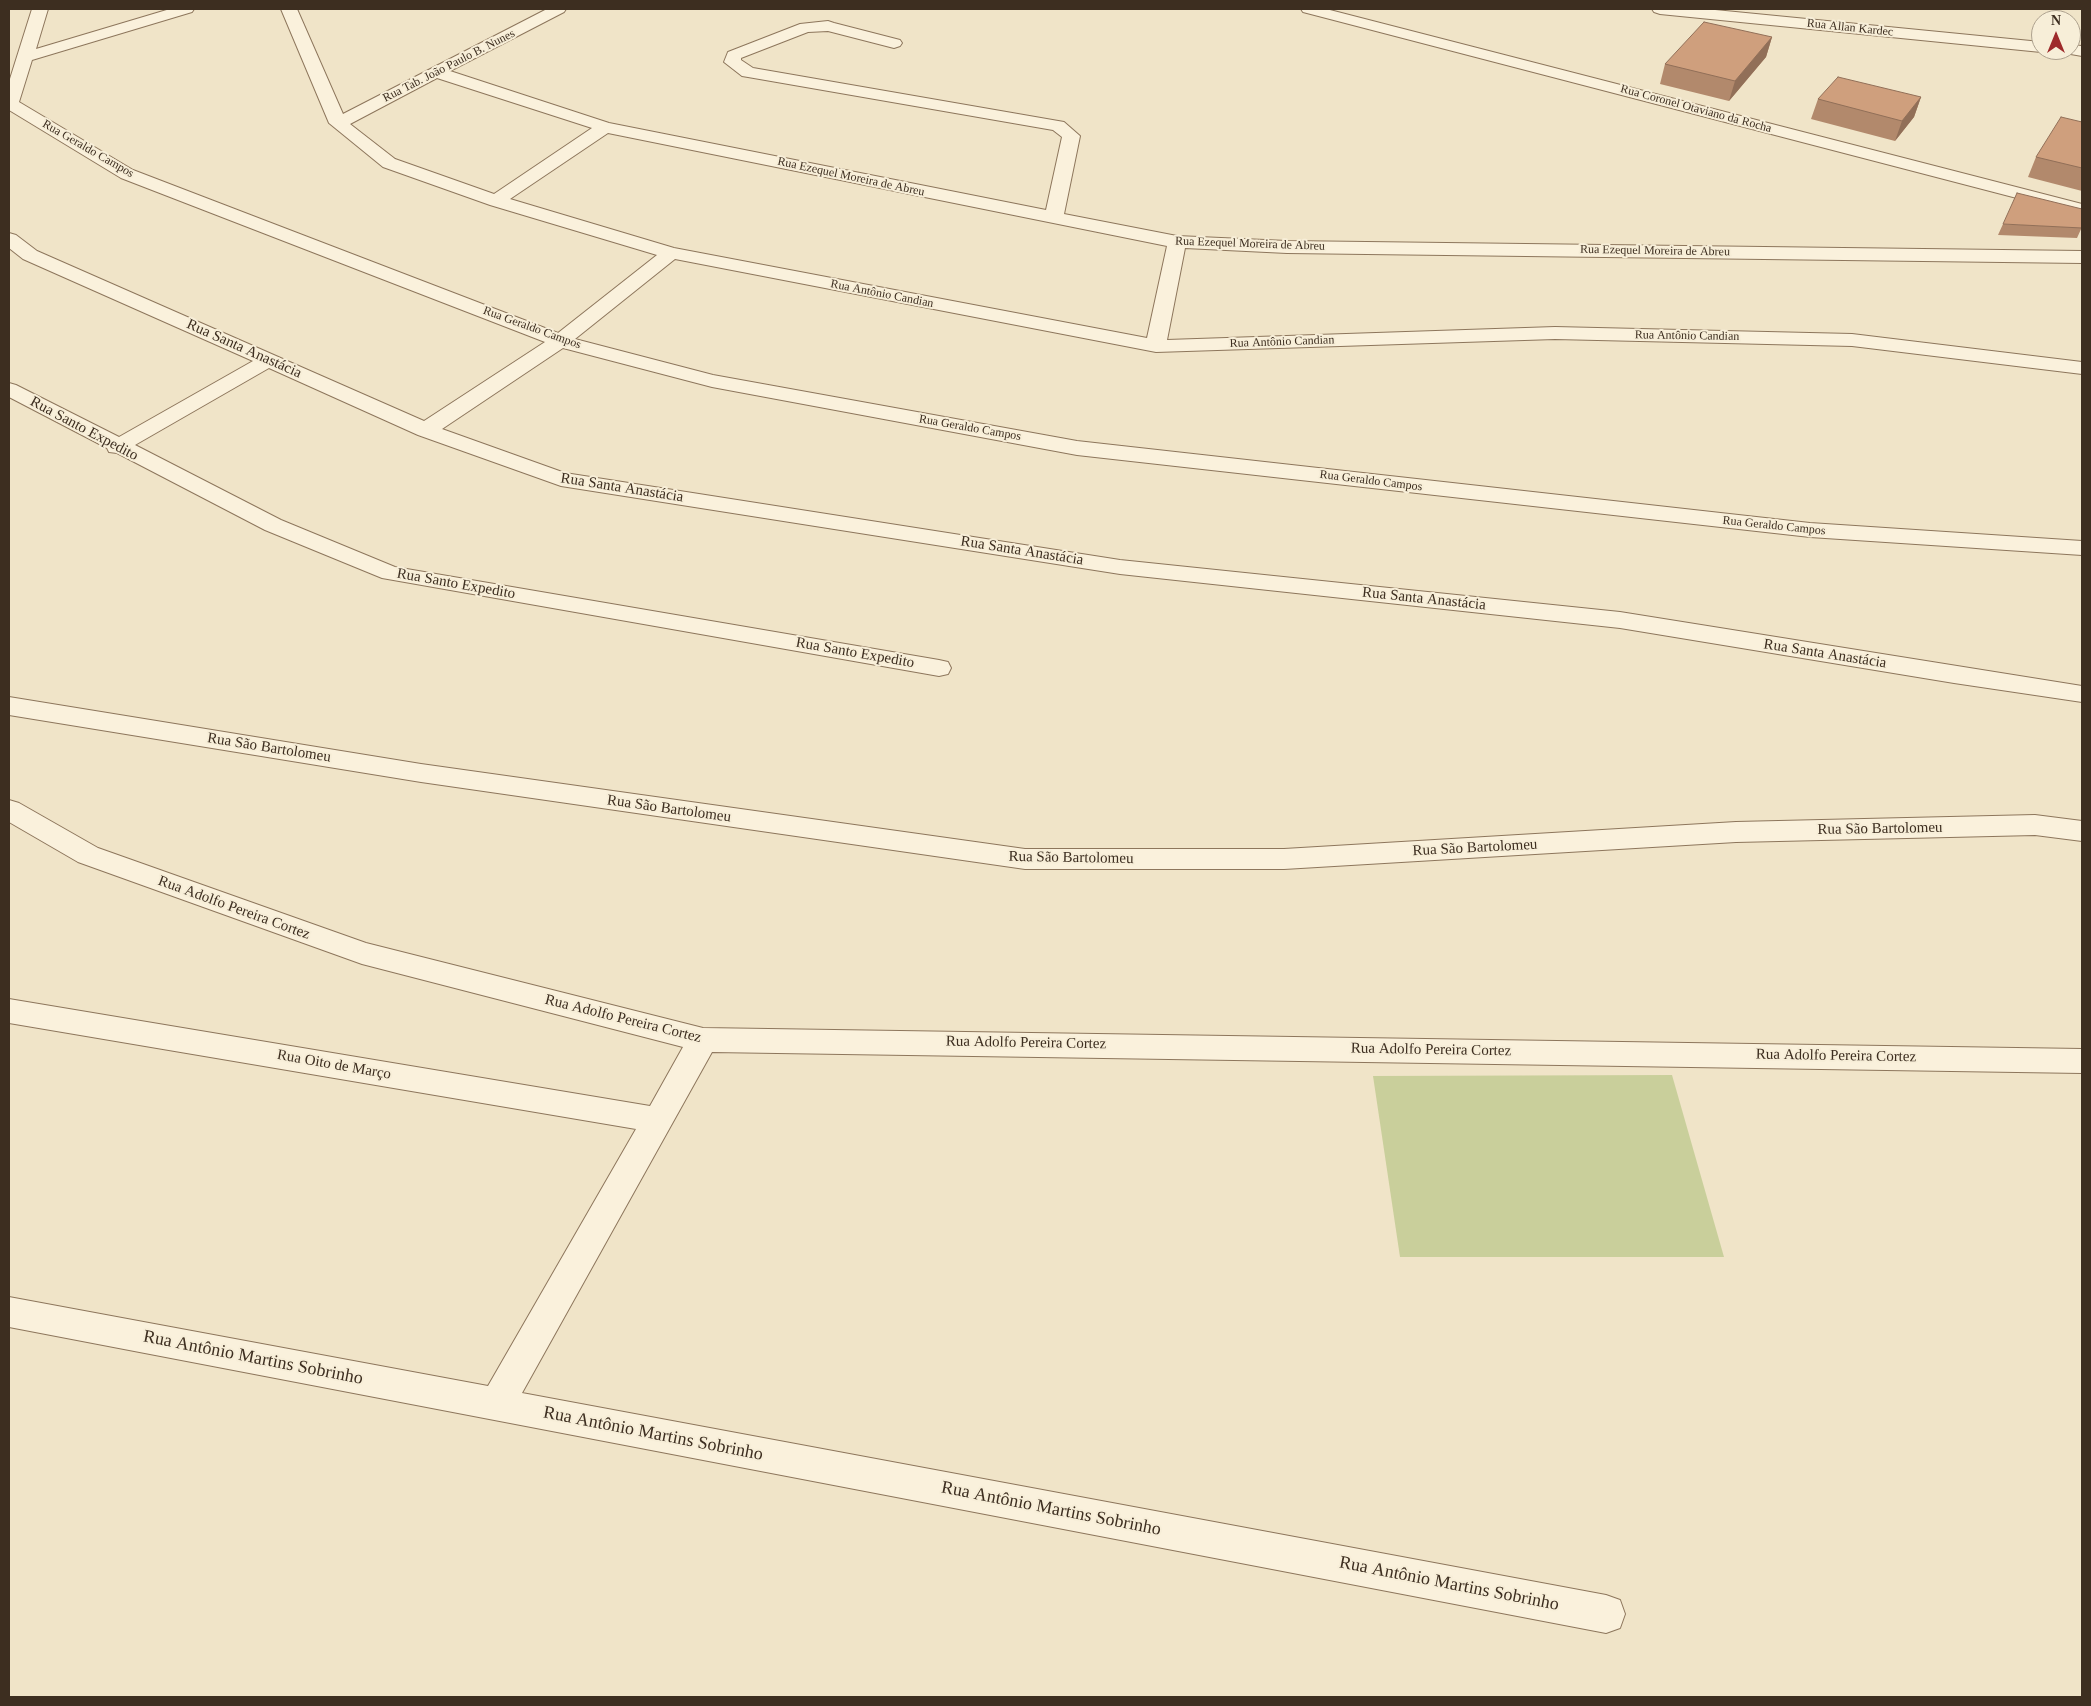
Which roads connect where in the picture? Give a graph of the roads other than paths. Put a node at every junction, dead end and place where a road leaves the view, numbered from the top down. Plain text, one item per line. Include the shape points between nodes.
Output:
1 (40, 9) edge
2 (186, 9) edge
3 (289, 9) edge
4 (558, 9) edge
5 (1309, 9) edge
6 (1660, 9) edge
7 (1367, 16) edge
8 (894, 43) dead end
9 (2031, 46) edge
10 (19, 65) edge
11 (438, 73) junction
12 (10, 106) edge
13 (338, 123) junction
14 (605, 127) junction
15 (496, 201) junction
16 (2082, 210) edge
17 (1054, 218) junction
18 (9, 239) edge
19 (1177, 242) junction
20 (671, 253) junction
21 (2082, 257) edge
22 (560, 341) junction
23 (1156, 346) junction
24 (269, 360) junction
25 (2082, 368) edge
26 (9, 389) edge
27 (426, 430) junction
28 (117, 447) junction
29 (2082, 548) edge
30 (939, 668) dead end
31 (2082, 694) edge
32 (9, 706) edge
33 (9, 810) edge
34 (2082, 831) edge
35 (9, 1011) edge
36 (703, 1040) junction
37 (2082, 1060) edge
38 (658, 1120) junction
39 (9, 1312) edge
40 (496, 1404) junction
41 (1606, 1614) dead end

1 - 10 street, Rua Geraldo Campos
2 - 10 street
3 - 13 street
4 - 11 street, Rua Tab. João Paulo B. Nunes
5 - 7 street, Rua Coronel Otaviano da Rocha
6 - 9 street, Rua Allan Kardec
7 - 16 street, Rua Coronel Otaviano da Rocha
8 - 17 street via 828,26 806,27 734,56 732,62 748,72 1058,126 1071,136
10 - 12 street, Rua Geraldo Campos
11 - 13 street, Rua Tab. João Paulo B. Nunes
11 - 14 street, Rua Ezequel Moreira de Abreu
12 - 22 street, Rua Geraldo Campos via 127,174
13 - 15 street, Rua Antônio Candian via 389,163
14 - 15 street
14 - 17 street, Rua Ezequel Moreira de Abreu
15 - 20 street, Rua Antônio Candian
17 - 19 street, Rua Ezequel Moreira de Abreu
18 - 24 street, Rua Santa Anastácia via 30,255
19 - 21 street, Rua Ezequel Moreira de Abreu via 1288,247
19 - 23 street
20 - 22 street
20 - 23 street, Rua Antônio Candian
22 - 27 street
22 - 29 street, Rua Geraldo Campos via 712,381 1077,448 1810,530
23 - 25 street, Rua Antônio Candian via 1555,333 1852,340
24 - 27 street, Rua Santa Anastácia
24 - 28 street
26 - 28 street, Rua Santo Expedito
27 - 31 street, Rua Santa Anastácia via 561,479 1120,566 1620,620
28 - 30 street, Rua Santo Expedito via 273,525 390,573
32 - 34 street, Rua São Bartolomeu via 431,775 1025,859 1284,859 1736,832 2035,825
33 - 36 street, Rua Adolfo Pereira Cortez via 88,855 362,953
35 - 38 street, Rua Oito de Março
36 - 37 street, Rua Adolfo Pereira Cortez
36 - 38 street
38 - 40 street
39 - 40 street, Rua Antônio Martins Sobrinho
40 - 41 street, Rua Antônio Martins Sobrinho

